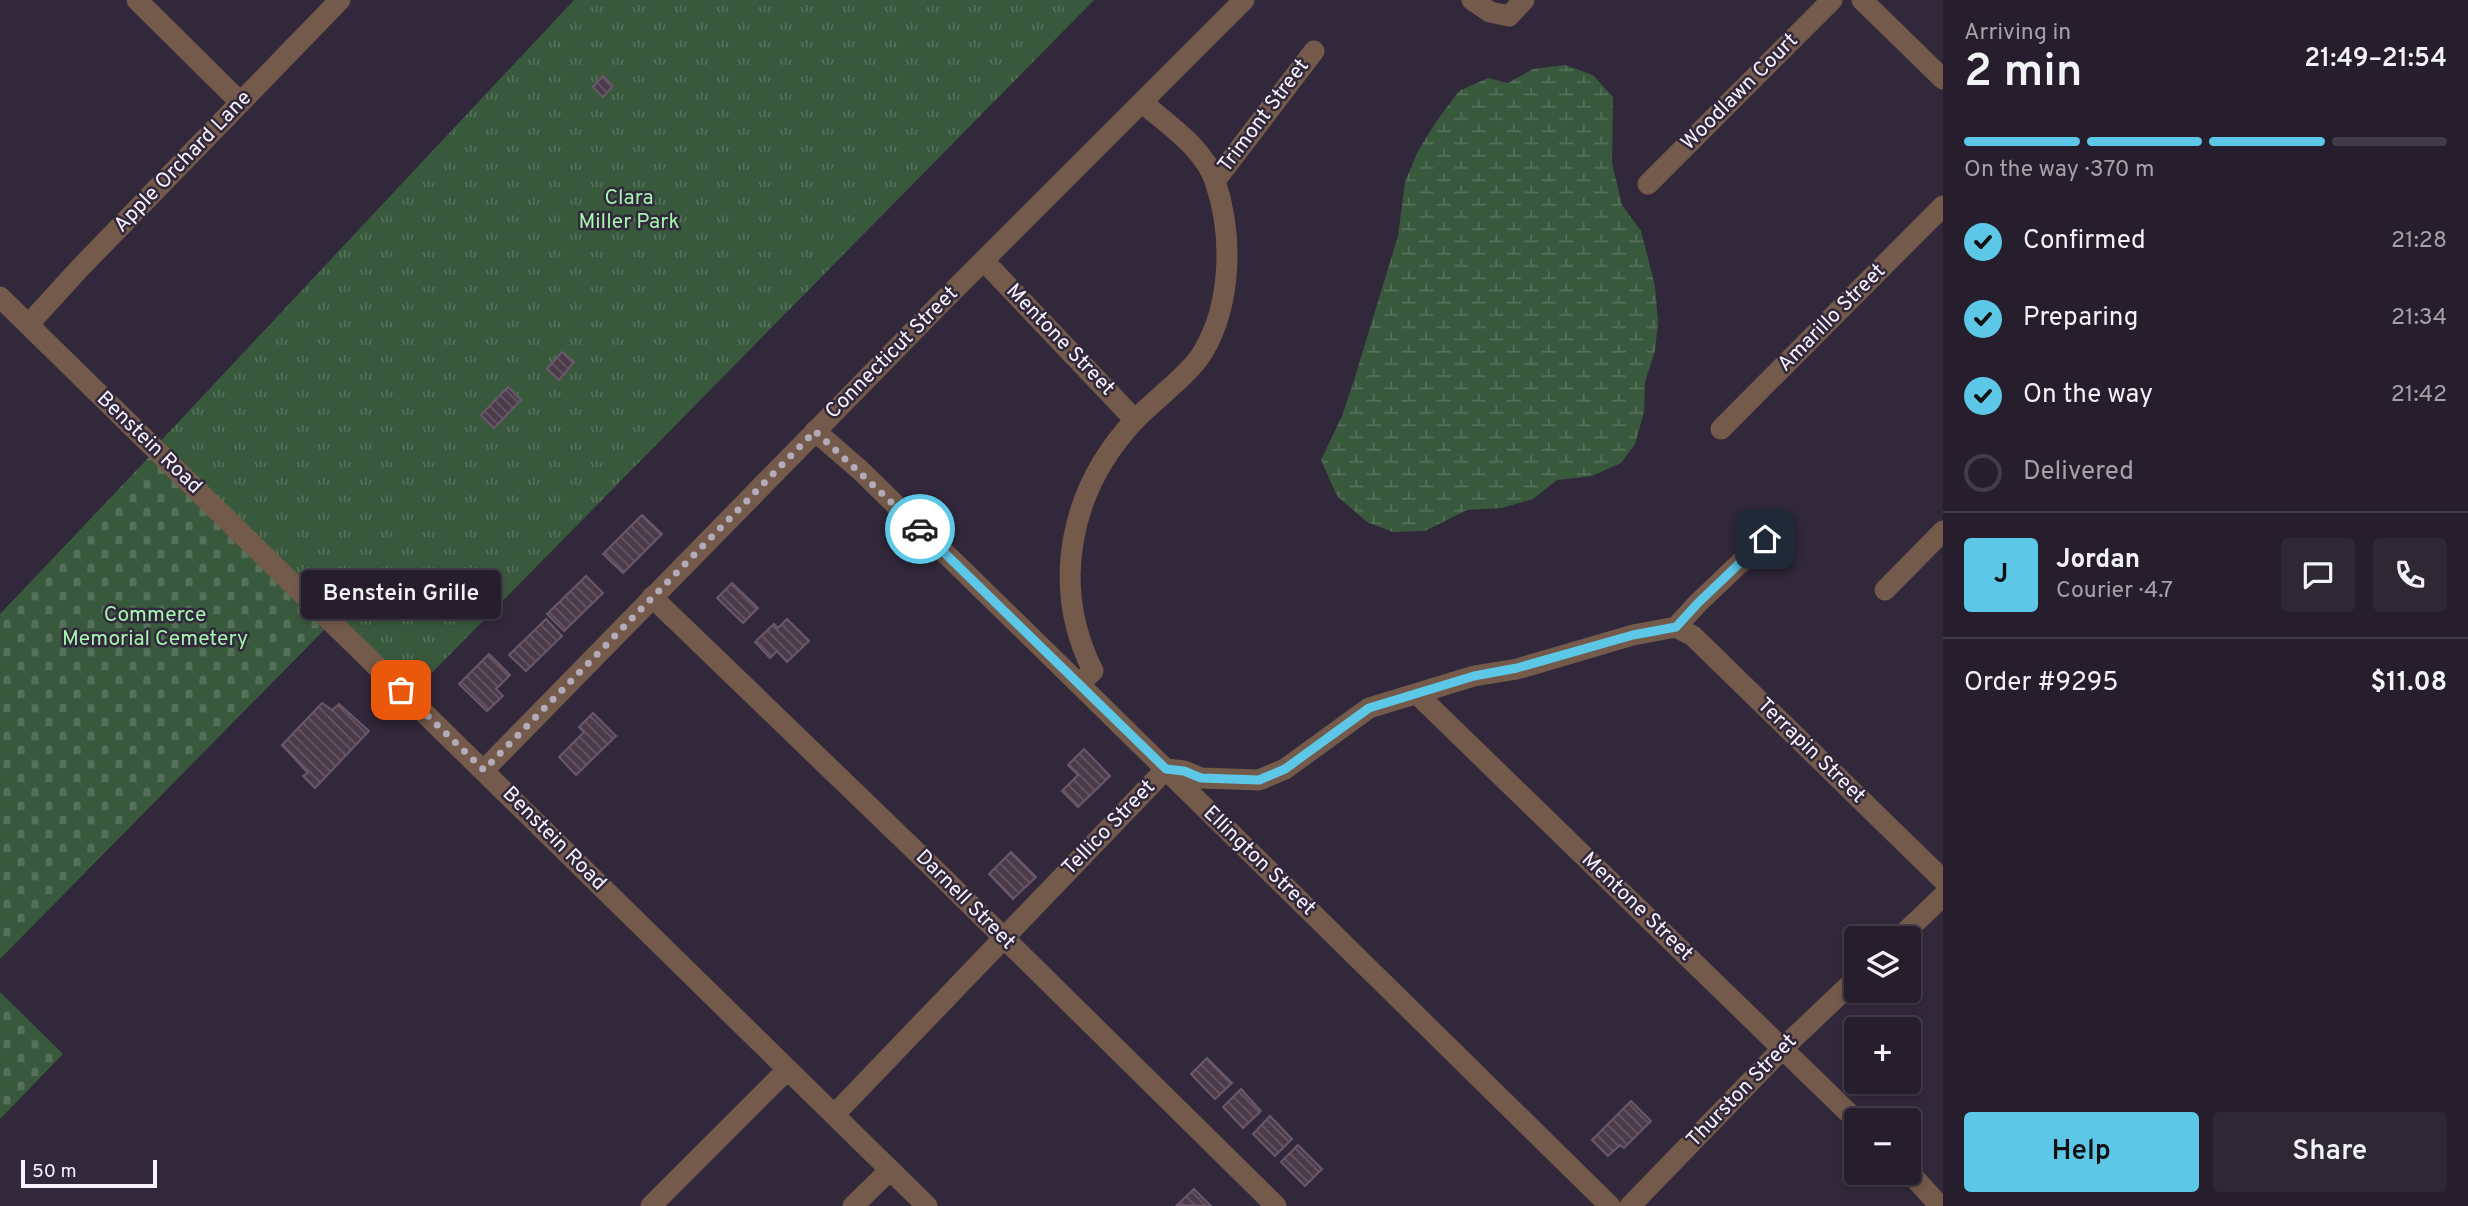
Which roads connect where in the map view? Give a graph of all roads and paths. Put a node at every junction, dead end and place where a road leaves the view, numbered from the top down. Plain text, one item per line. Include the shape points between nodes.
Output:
1 (137, 0) edge
2 (340, 0) edge
3 (1244, 0) edge
4 (1472, 0) edge
5 (1524, 0) edge
6 (1832, 0) edge
7 (1862, 0) edge
8 (1314, 51) dead end
9 (1943, 79) edge
10 (240, 102) junction
11 (1143, 103) junction
12 (1215, 181) junction
13 (1648, 184) dead end
14 (1943, 206) edge
15 (984, 261) junction
16 (0, 297) edge
17 (28, 325) junction
18 (1135, 420) junction
19 (1721, 429) dead end
20 (815, 431) junction
21 (1782, 523) dead end
22 (1943, 531) edge
23 (1885, 590) dead end
24 (652, 597) junction
25 (1676, 627) junction
26 (1079, 684) junction
27 (1417, 694) junction
28 (1166, 769) junction
29 (484, 770) junction
30 (1943, 880) edge
31 (1943, 896) edge
32 (1912, 926) edge
33 (1003, 938) junction
34 (1844, 990) edge
35 (1783, 1048) junction
36 (787, 1070) junction
37 (1844, 1108) edge
38 (834, 1115) junction
39 (890, 1170) junction
40 (1921, 1185) edge
41 (652, 1206) edge
42 (853, 1206) edge
43 (927, 1206) edge
44 (1276, 1206) edge
45 (1610, 1206) edge
46 (1630, 1206) edge
47 (1940, 1206) edge

1 - 10 street
2 - 10 street, Apple Orchard Lane
3 - 11 street, Connecticut Street
4 - 5 street via 1490,12 1509,16
6 - 13 street, Woodlawn Court
7 - 9 street
8 - 12 street, Trimont Street
10 - 17 street, Apple Orchard Lane
11 - 12 street, Trimont Street via 1194,148 1211,168
11 - 15 street, Connecticut Street
12 - 18 street, Trimont Street via 1227,239 1217,325 1202,355
14 - 19 street, Amarillo Street
15 - 18 street, Mentone Street
15 - 20 street, Connecticut Street
16 - 17 street, Benstein Road
17 - 29 street, Benstein Road
18 - 26 street, Trimont Street via 1094,478 1081,505 1071,546 1070,597 1093,671
20 - 24 street, Connecticut Street
20 - 26 street, Ellington Street
21 - 25 street
22 - 23 street
24 - 29 street, Connecticut Street
24 - 33 street, Darnell Street
25 - 27 street, Tellico Street
25 - 30 street, Terrapin Street via 1693,636
26 - 28 street, Ellington Street
27 - 28 street, Tellico Street via 1369,708 1293,764 1259,780 1201,778
27 - 35 street, Mentone Street
28 - 33 street, Tellico Street
28 - 45 street, Ellington Street
29 - 36 street, Benstein Road
31 - 32 street
33 - 38 street, Tellico Street
33 - 44 street, Darnell Street
34 - 35 street, Thurston Street
35 - 37 street, Mentone Street
35 - 46 street, Thurston Street
36 - 38 street, Benstein Road
36 - 41 street
38 - 39 street, Benstein Road
39 - 42 street
39 - 43 street, Benstein Road
40 - 47 street

